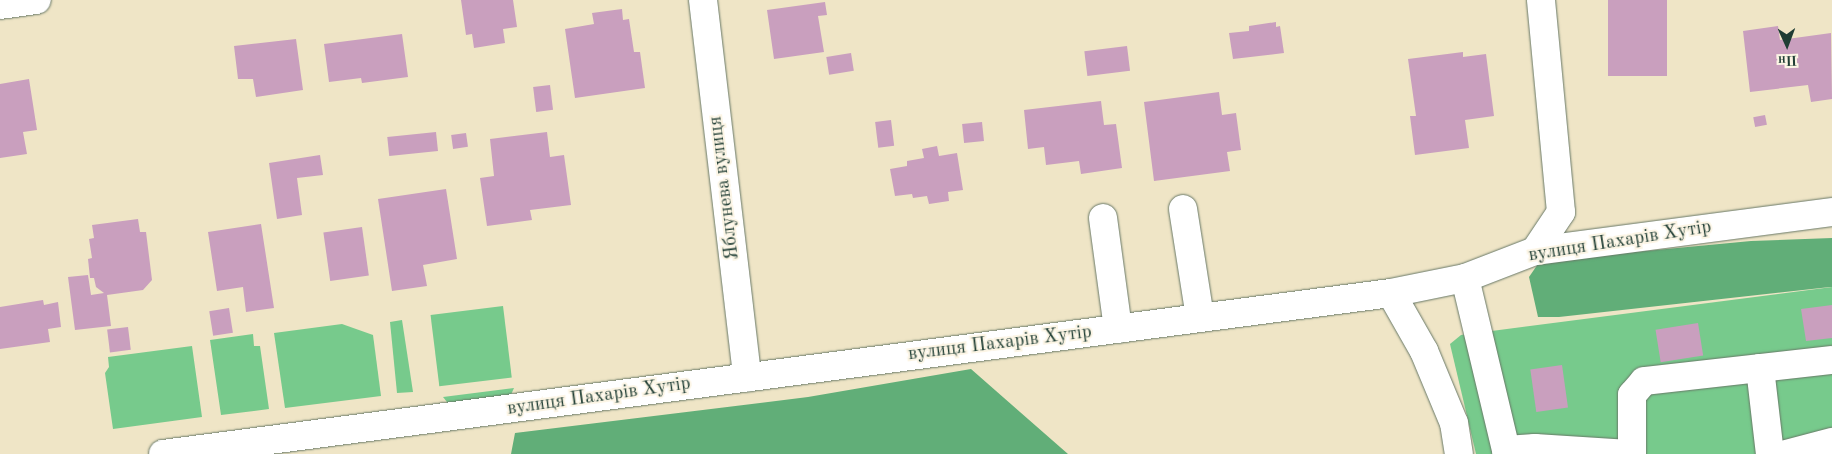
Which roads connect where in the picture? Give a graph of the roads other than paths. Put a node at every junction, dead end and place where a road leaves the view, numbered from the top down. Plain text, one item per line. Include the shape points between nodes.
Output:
1 (38, 0) edge
2 (703, 0) edge
3 (1541, 0) edge
4 (0, 5) edge
5 (1183, 209) dead end
6 (1832, 212) edge
7 (1103, 218) dead end
8 (1535, 251) junction
9 (1465, 278) junction
10 (1391, 293) junction
11 (1200, 318) junction
12 (1118, 329) junction
13 (1832, 360) edge
14 (1760, 368) junction
15 (747, 377) junction
16 (1832, 442) edge
17 (1507, 452) edge
18 (1567, 452) edge
19 (163, 454) edge
20 (1459, 454) edge
21 (1630, 454) edge
22 (1770, 454) edge
23 (1786, 454) edge

1 - 4 street
2 - 15 street, Яблунева вулиця
3 - 8 street via 1561,212
5 - 11 street
6 - 8 street, вулиця Пахарів Хутір
7 - 12 street
8 - 9 street, вулиця Пахарів Хутір
9 - 10 street, вулиця Пахарів Хутір
9 - 17 street
10 - 11 street, вулиця Пахарів Хутір
10 - 20 street via 1428,360 1454,423
11 - 12 street, вулиця Пахарів Хутір
12 - 15 street, вулиця Пахарів Хутір
13 - 14 street
14 - 21 street via 1644,381 1632,395
14 - 22 street
15 - 19 street, вулиця Пахарів Хутір
16 - 23 street
17 - 18 street via 1535,448
18 - 21 street

